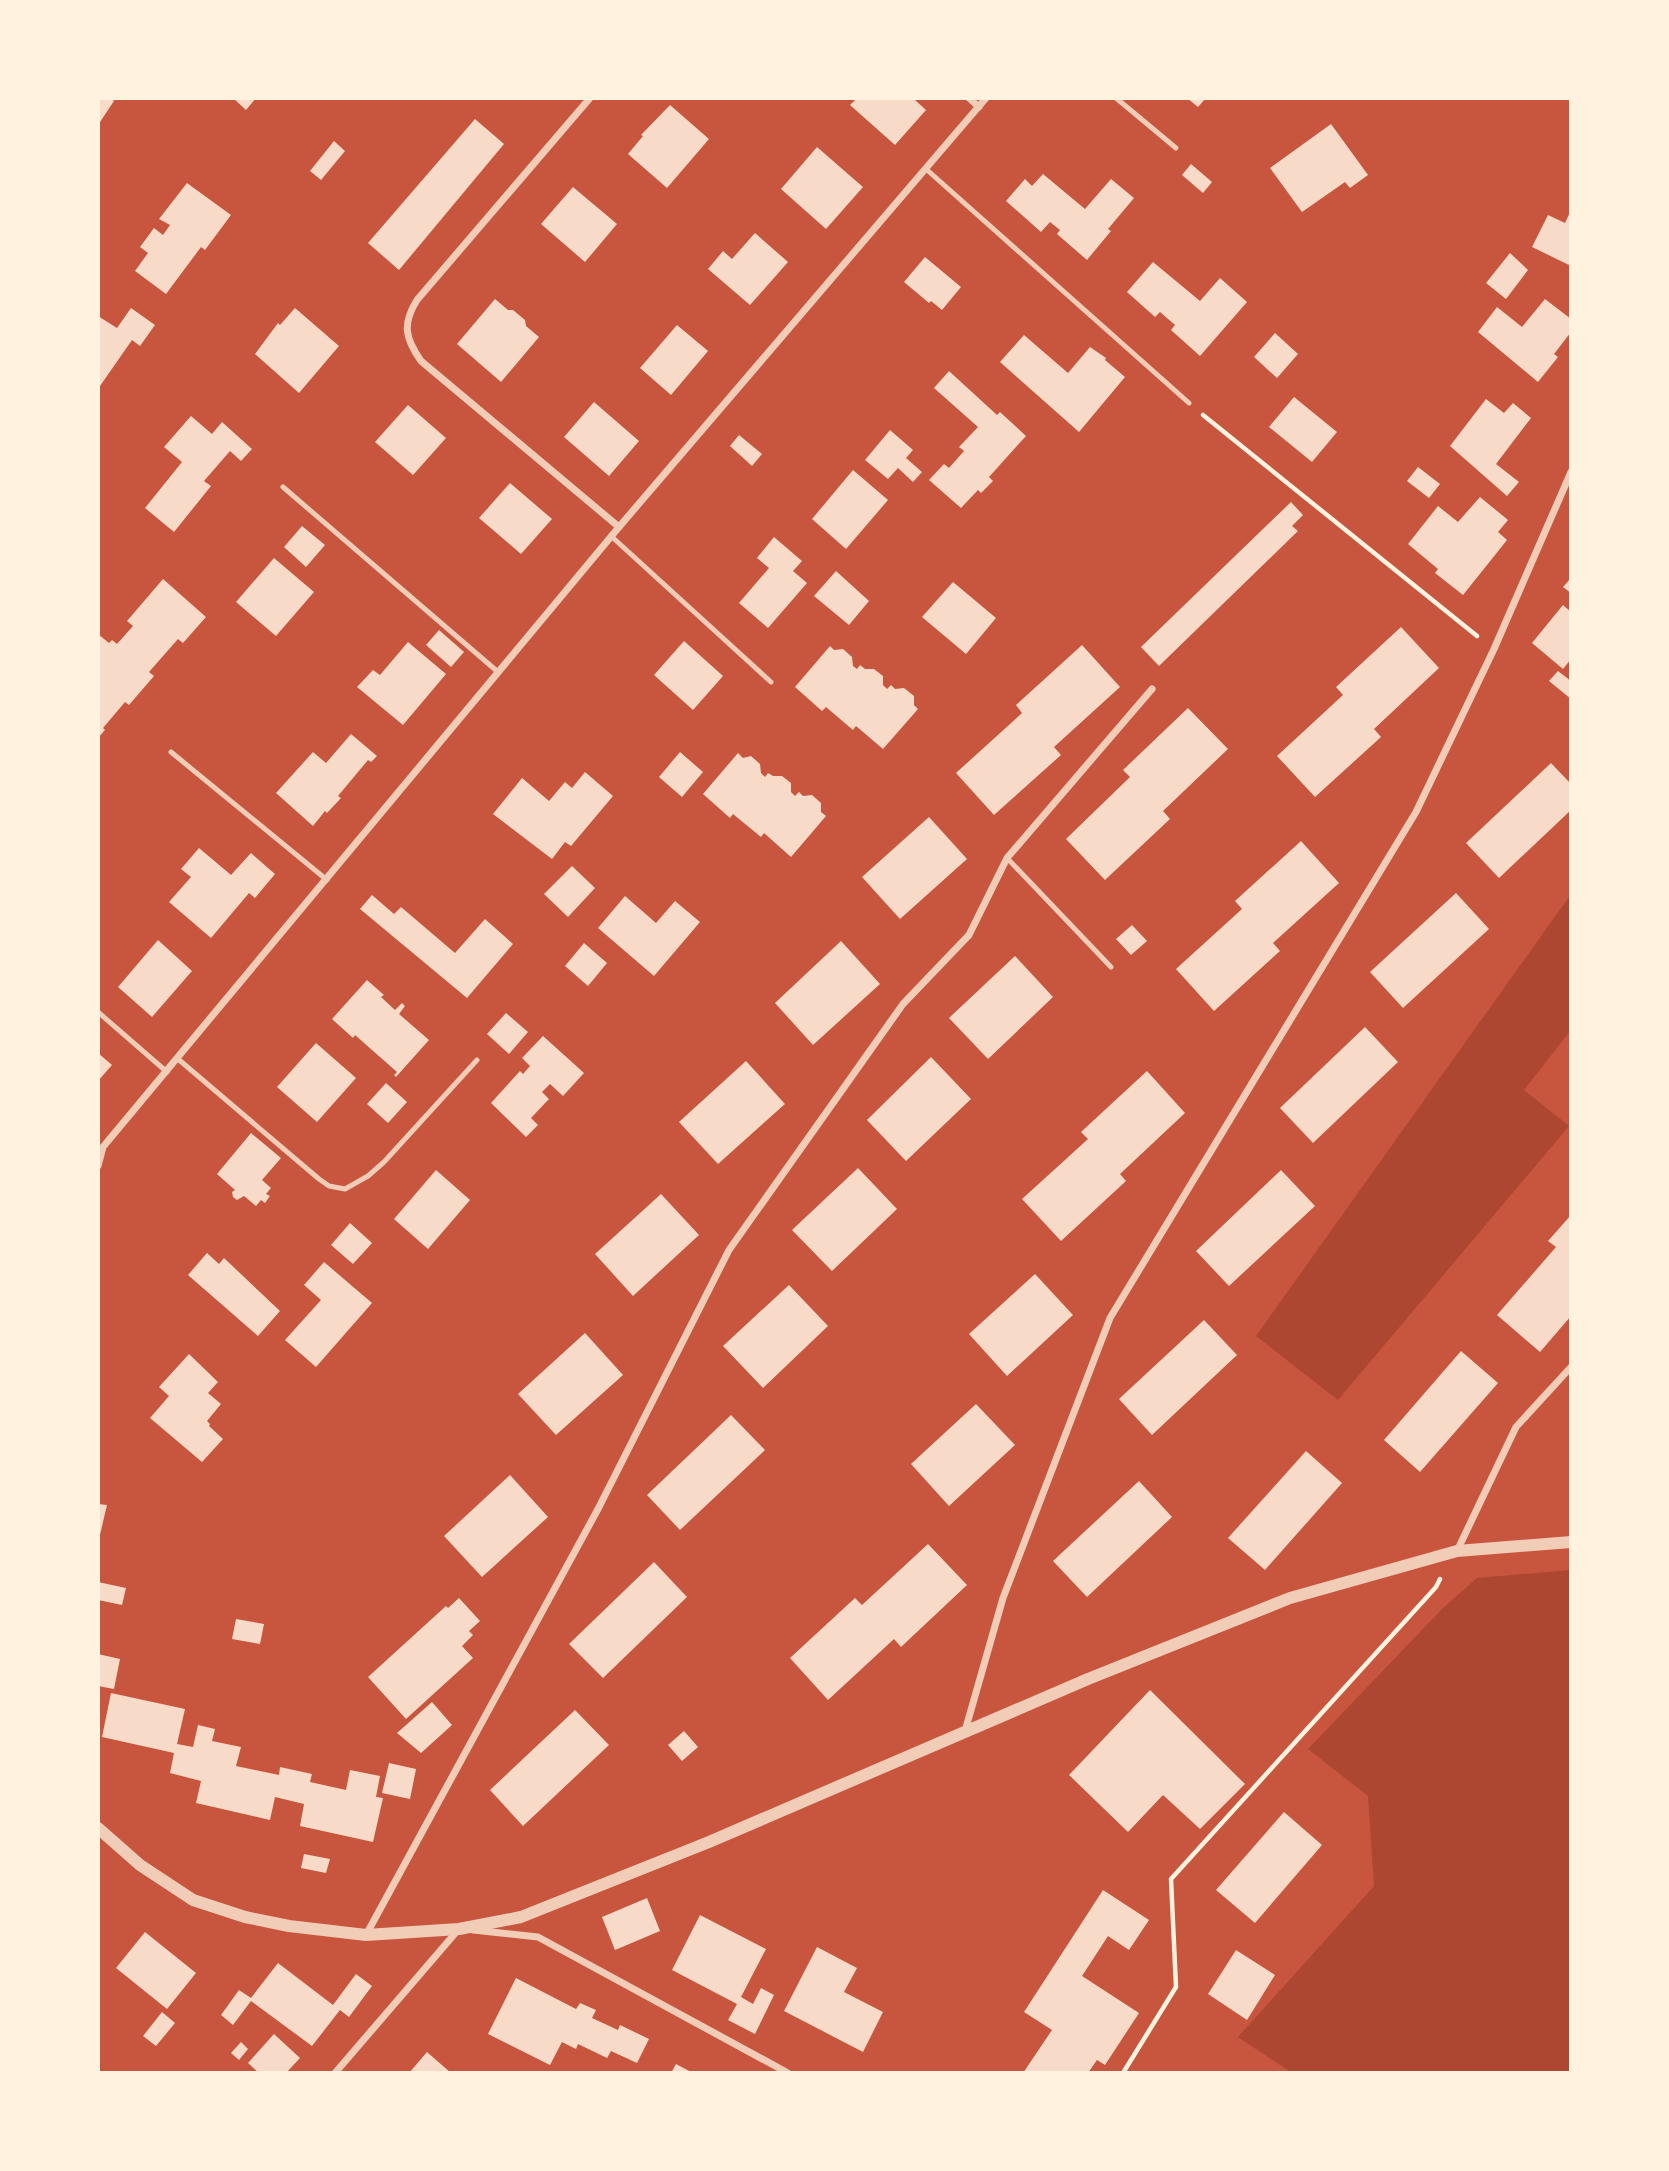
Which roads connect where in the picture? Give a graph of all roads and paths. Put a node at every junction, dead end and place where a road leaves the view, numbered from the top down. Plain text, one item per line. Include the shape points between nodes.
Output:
1 (590, 98) edge
2 (969, 98) edge
3 (986, 98) edge
4 (1116, 98) edge
5 (979, 107) junction
6 (1176, 148) dead end
7 (926, 169) junction
8 (1189, 403) joint
9 (1571, 472) edge
10 (283, 488) dead end
11 (619, 527) junction
12 (611, 536) junction
13 (1494, 649) junction
14 (498, 672) junction
15 (771, 682) dead end
16 (1152, 689) dead end
17 (171, 752) dead end
18 (1007, 858) junction
19 (327, 880) junction
20 (1111, 967) dead end
21 (98, 1012) edge
22 (178, 1059) junction
23 (477, 1059) dead end
24 (167, 1072) junction
25 (98, 1166) edge
26 (1571, 1367) edge
27 (1571, 1542) edge
28 (1457, 1551) junction
29 (965, 1732) junction
30 (98, 1828) edge
31 (459, 1929) junction
32 (366, 1935) junction
33 (335, 2073) edge
34 (788, 2073) edge
35 (1124, 2073) edge

1 - 11 street via 417,300 406,329 421,361
2 - 5 street
3 - 5 street
4 - 6 lane
5 - 7 street
7 - 8 lane
7 - 11 street
8 - 13 path
9 - 13 street
10 - 14 lane
11 - 12 street
12 - 14 street
12 - 15 lane
13 - 29 street via 1416,812 1110,1318 1003,1598
14 - 19 street
16 - 18 street
17 - 19 lane
18 - 20 lane
18 - 32 street via 969,935 903,1004 729,1250 598,1509
19 - 22 street
21 - 24 lane
22 - 23 lane via 320,1179 345,1189 384,1162
22 - 24 street
24 - 25 street via 103,1147
26 - 28 street via 1516,1427
27 - 28 street
28 - 29 street via 1290,1598
28 - 35 path via 1436,1587 1171,1879 1176,1987
29 - 31 street via 521,1917
30 - 32 street via 140,1865 194,1900 289,1926
31 - 32 street
31 - 33 street
31 - 34 street via 538,1937

